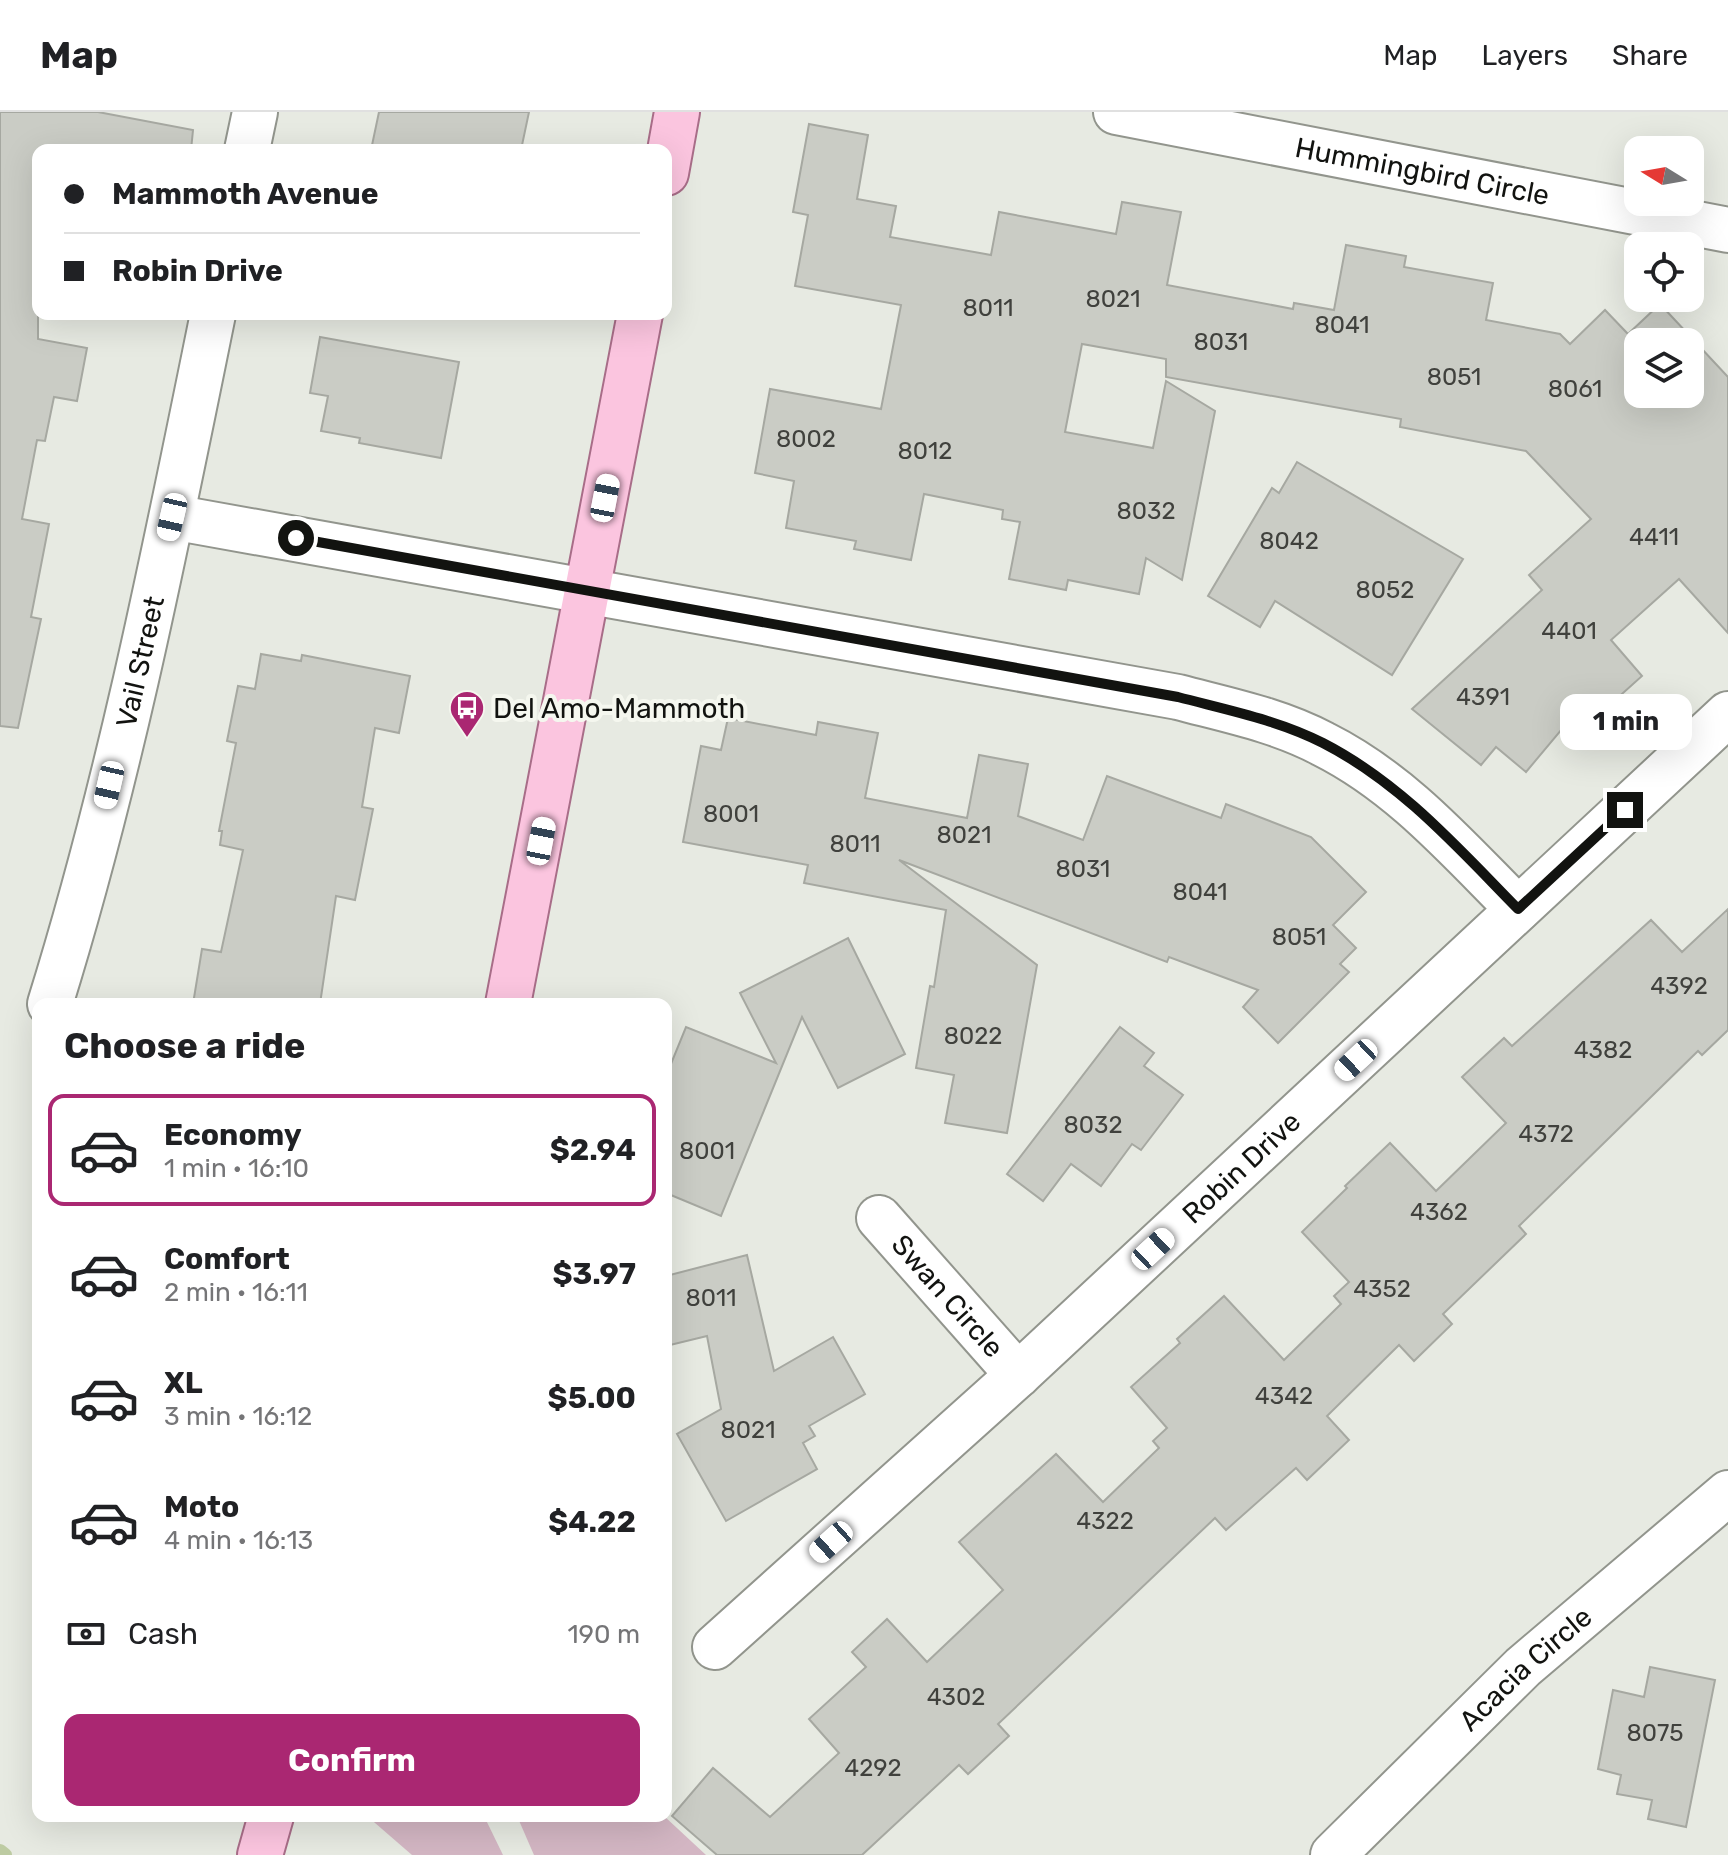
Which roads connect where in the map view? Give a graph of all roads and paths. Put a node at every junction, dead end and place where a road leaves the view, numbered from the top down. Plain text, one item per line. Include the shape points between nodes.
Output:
1 (255, 112) edge
2 (677, 112) edge
3 (1116, 112) edge
4 (248, 144) edge
5 (671, 144) edge
6 (1728, 230) edge
7 (212, 320) edge
8 (639, 320) edge
9 (172, 517) junction
10 (588, 590) junction
11 (1728, 714) edge
12 (1518, 909) junction
13 (52, 998) edge
14 (509, 998) edge
15 (879, 1218) dead end
16 (1018, 1375) junction
17 (1728, 1493) edge
18 (715, 1647) dead end
19 (269, 1822) edge
20 (260, 1855) edge
21 (1333, 1855) edge

1 - 4 street
2 - 5 main road
3 - 6 street, Hummingbird Circle
7 - 9 street, Vail Street
8 - 10 main road
9 - 10 street
9 - 13 street, Vail Street via 81,905
10 - 12 street via 1178,697 1254,717 1321,742 1371,771 1417,806
10 - 14 main road
11 - 12 street, Robin Drive
12 - 16 street, Robin Drive
15 - 16 street, Swan Circle
16 - 18 street, Robin Drive
17 - 21 street, Acacia Circle via 1523,1667
19 - 20 main road

